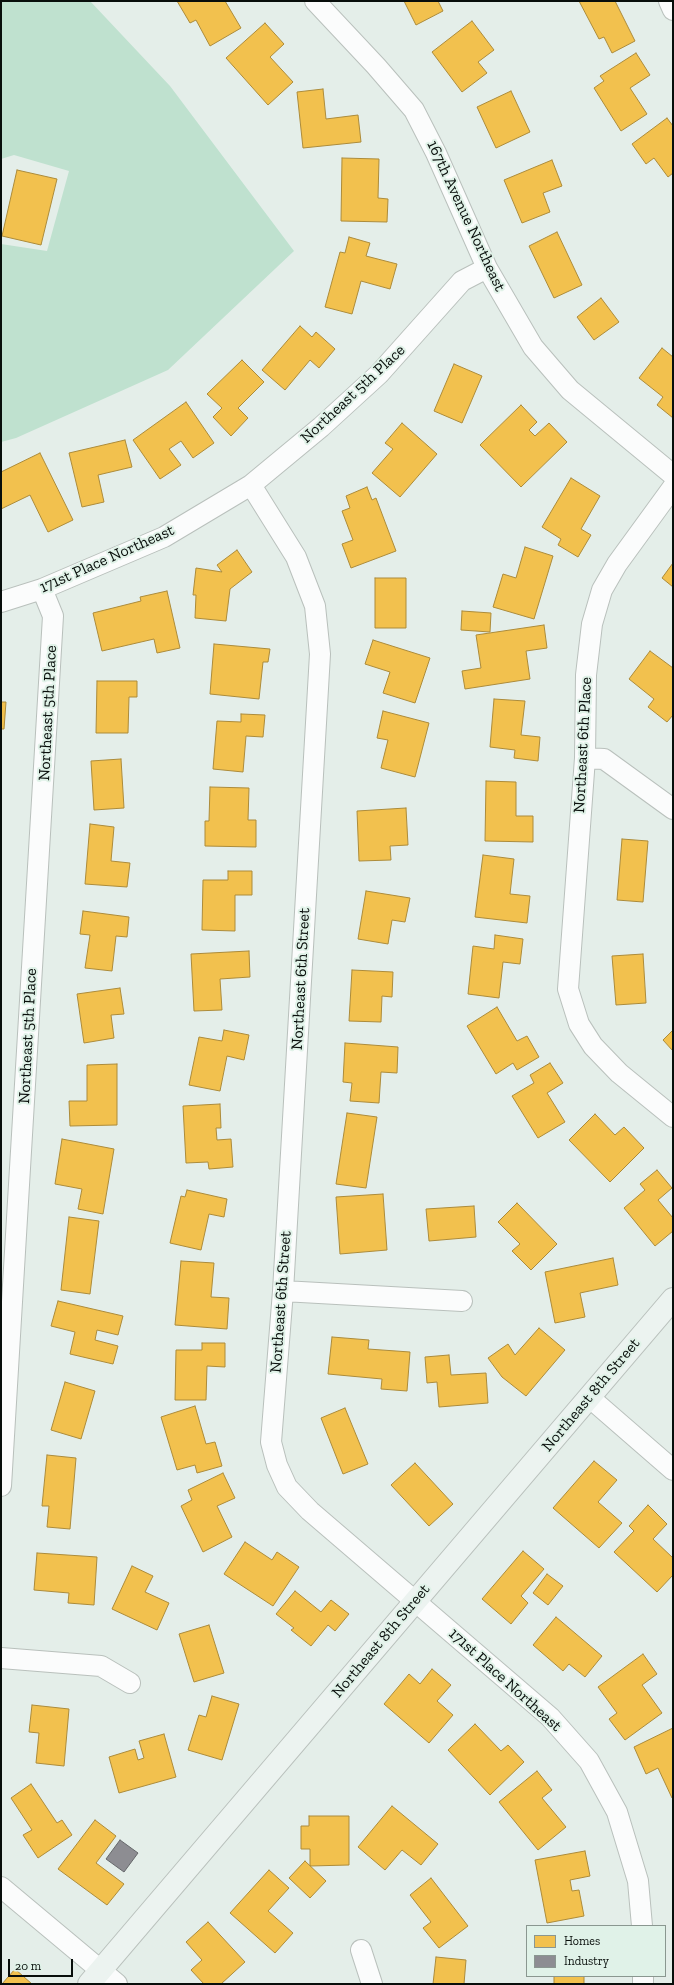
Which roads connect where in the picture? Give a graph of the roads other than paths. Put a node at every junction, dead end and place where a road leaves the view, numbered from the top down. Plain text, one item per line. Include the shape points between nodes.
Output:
1 (315, 1) edge
2 (669, 1) edge
3 (673, 10) edge
4 (487, 268) junction
5 (673, 474) edge
6 (251, 485) junction
7 (673, 487) edge
8 (42, 589) junction
9 (1, 602) edge
10 (585, 758) junction
11 (673, 809) edge
12 (673, 1117) edge
13 (283, 1291) junction
14 (673, 1299) edge
15 (462, 1301) dead end
16 (589, 1397) junction
17 (673, 1470) edge
18 (1, 1486) edge
19 (287, 1486) joint
20 (415, 1601) junction
21 (1, 1658) edge
22 (130, 1683) dead end
23 (1, 1887) edge
24 (642, 1925) edge
25 (361, 1950) dead end
26 (94, 1977) edge
27 (117, 1984) edge
28 (372, 1984) edge

1 - 4 street, 167th Avenue Northeast via 414,110
2 - 3 street
4 - 5 street, 167th Avenue Northeast via 533,347 570,390
4 - 6 street, Northeast 5th Place via 462,281 379,374 321,427
6 - 8 street, 171st Place Northeast via 164,537
6 - 13 street, Northeast 6th Street via 296,557 315,606 320,654
7 - 10 street, Northeast 6th Place via 617,564 602,590 592,624 586,675
8 - 9 street, 171st Place Northeast
8 - 18 street, Northeast 5th Place via 53,616
10 - 11 street via 604,759
10 - 12 street, Northeast 6th Place via 568,989 579,1024 593,1046 619,1073
13 - 15 street
13 - 19 street, Northeast 6th Street via 271,1442 277,1465
14 - 16 street, Northeast 8th Street
16 - 17 street
16 - 20 street, Northeast 8th Street
19 - 20 street, 171st Place Northeast via 310,1511
20 - 24 street, 171st Place Northeast via 550,1717 589,1761 617,1812 638,1881
20 - 26 street, Northeast 8th Street
21 - 22 street via 101,1666
23 - 26 street
25 - 28 street
26 - 27 street

